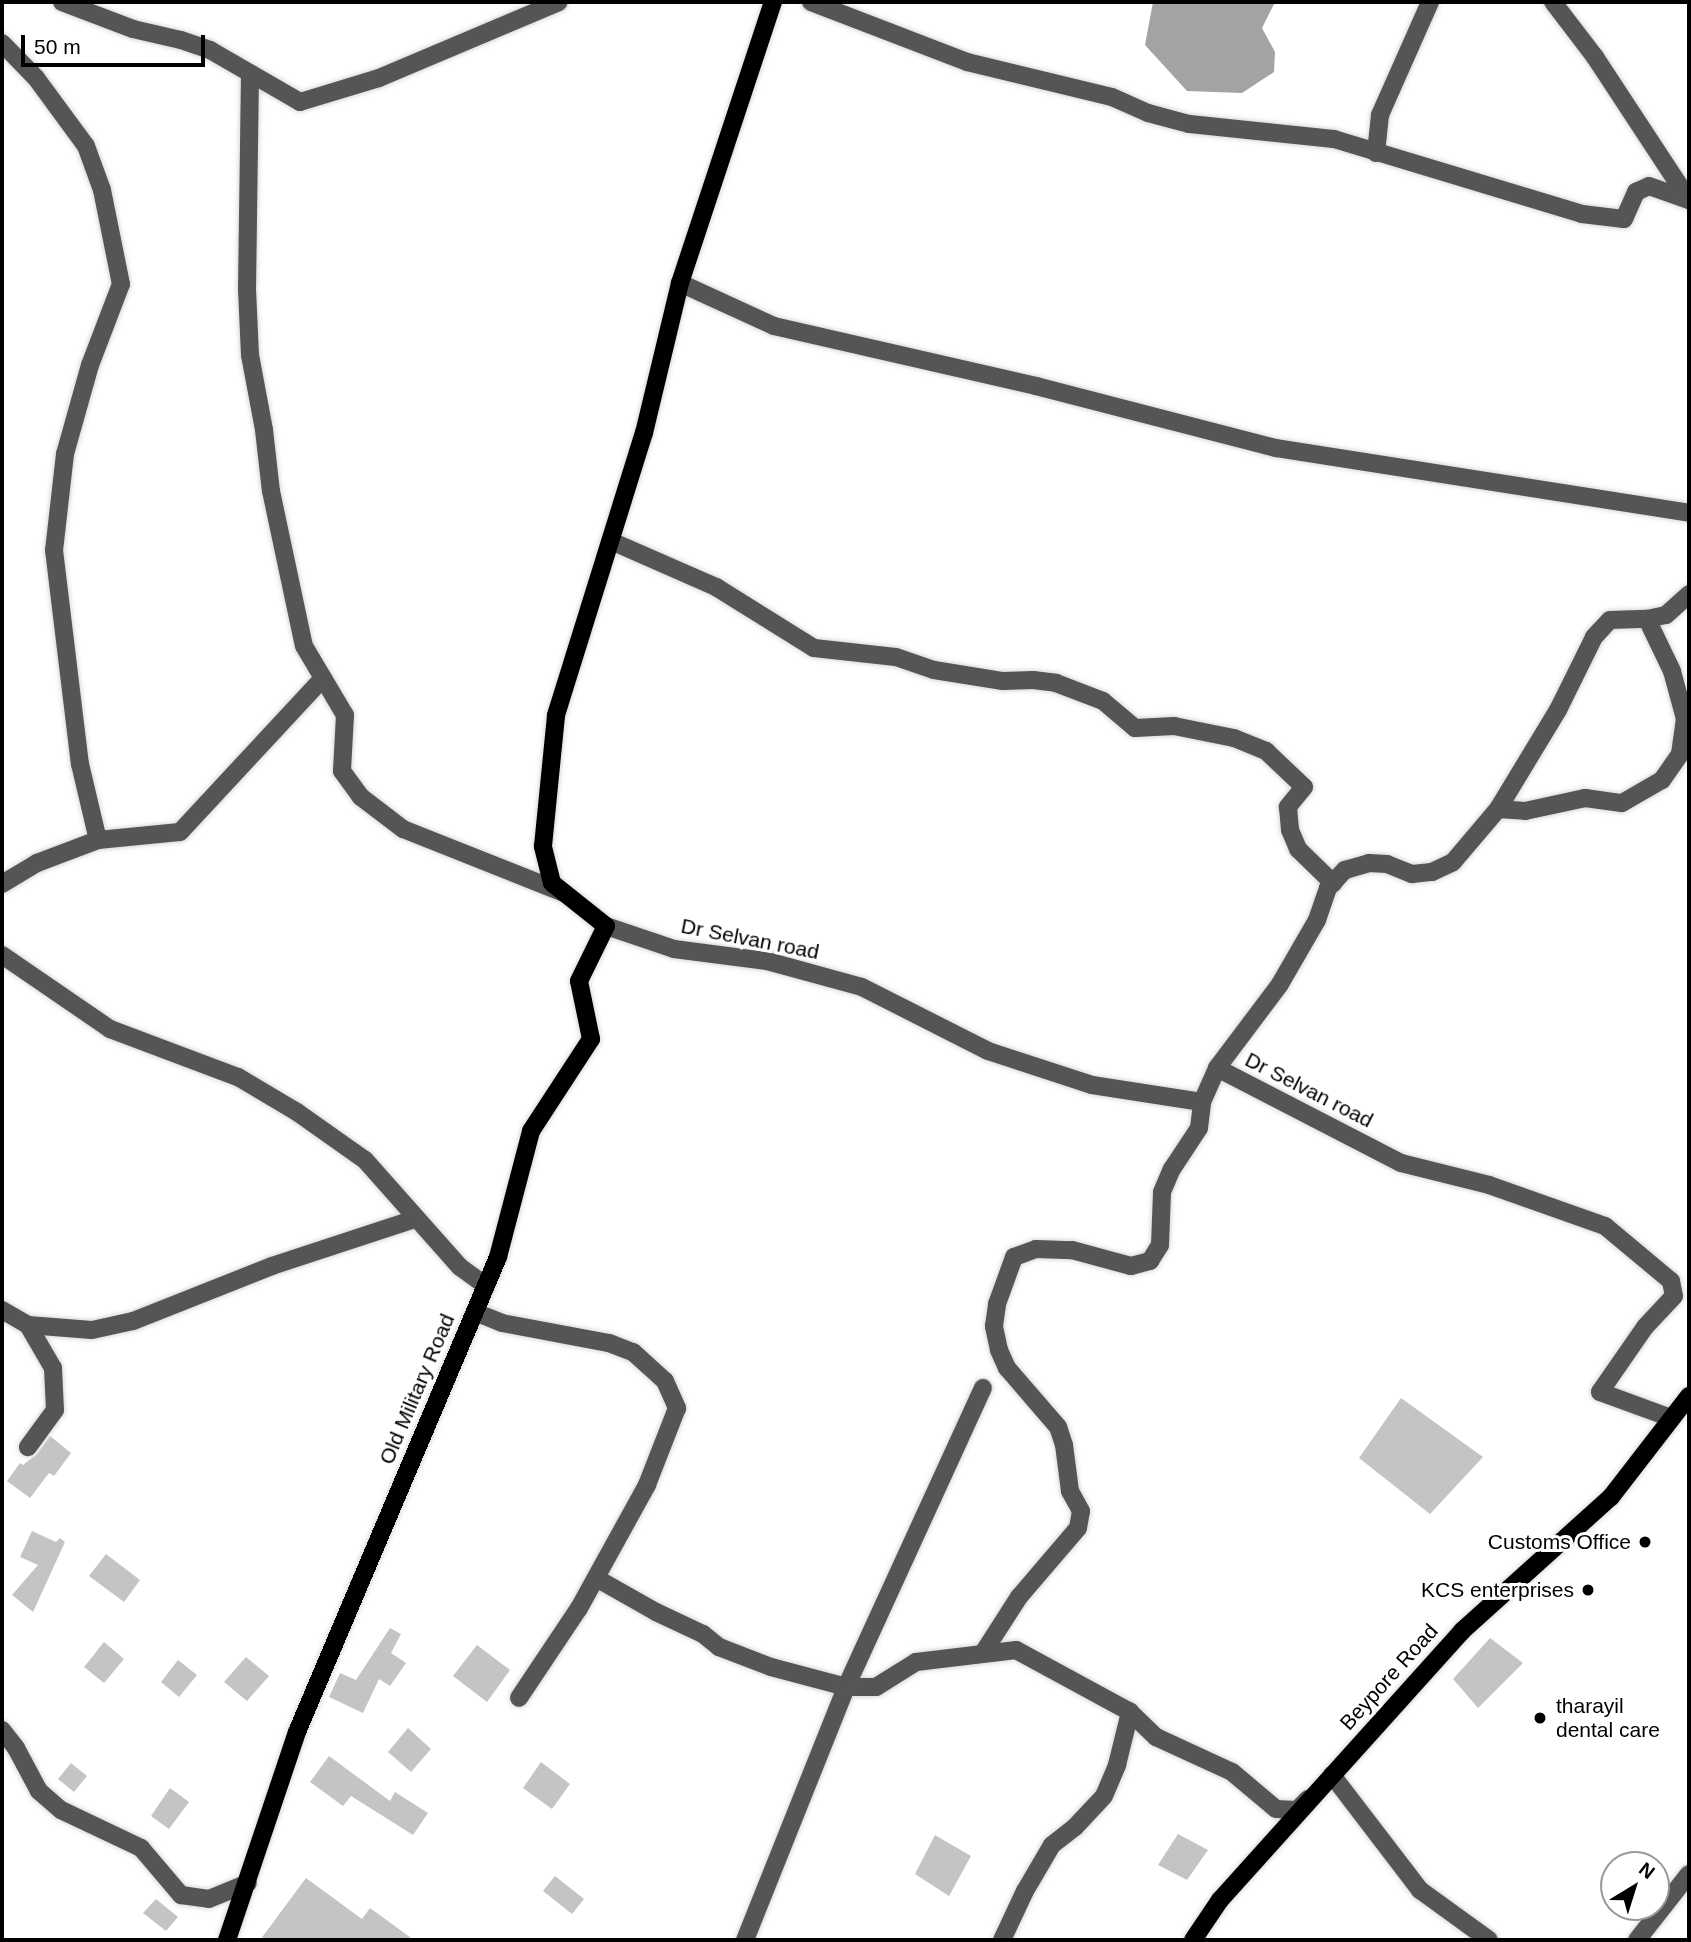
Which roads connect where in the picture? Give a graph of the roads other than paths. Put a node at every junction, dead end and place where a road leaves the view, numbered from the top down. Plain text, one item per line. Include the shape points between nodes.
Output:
1 (62, 2) edge
2 (559, 2) edge
3 (773, 2) edge
4 (811, 2) edge
5 (1430, 2) edge
6 (1553, 2) edge
7 (2, 43) edge
8 (250, 74) junction
9 (1377, 153) junction
10 (1689, 200) edge
11 (680, 283) junction
12 (1689, 513) edge
13 (611, 541) junction
14 (1689, 593) edge
15 (1647, 620) junction
16 (323, 678) junction
17 (1498, 809) junction
18 (98, 839) junction
19 (1333, 883) junction
20 (2, 884) edge
21 (558, 888) junction
22 (606, 926) junction
23 (2, 955) edge
24 (1217, 1068) junction
25 (1202, 1101) junction
26 (415, 1219) junction
27 (485, 1286) junction
28 (2, 1310) edge
29 (475, 1312) junction
30 (28, 1325) junction
31 (983, 1388) dead end
32 (1689, 1396) edge
33 (1671, 1419) junction
34 (28, 1447) dead end
35 (596, 1578) junction
36 (983, 1653) junction
37 (846, 1687) junction
38 (519, 1698) dead end
39 (1130, 1712) junction
40 (2, 1730) edge
41 (1329, 1778) junction
42 (1689, 1874) edge
43 (248, 1883) junction
44 (227, 1940) edge
45 (745, 1940) edge
46 (1002, 1940) edge
47 (1193, 1940) edge
48 (1489, 1940) edge
49 (1637, 1940) edge

1 - 8 street via 133,29 210,50
2 - 8 street via 379,78 300,102
3 - 11 main road
4 - 9 street via 967,62 1112,97 1189,124 1334,139
5 - 9 street via 1380,116
6 - 10 street
7 - 18 street via 36,78 86,146 102,190 121,284 90,365 65,454 54,550 80,764
8 - 16 street via 250,355 288,580 304,646
9 - 10 street via 1582,214 1624,219 1636,192 1649,186
11 - 12 street via 774,326 1037,386 1276,448
11 - 13 main road via 644,433
13 - 19 street via 716,587 814,648 896,657 934,670 1003,681 1056,683 1103,701 1135,728 1174,726 1234,738 1266,751 1304,787 1288,807 1290,830 1298,849
13 - 21 main road via 556,715 543,846
14 - 15 street via 1666,615
15 - 17 street via 1610,620 1594,637 1558,710
15 - 17 street via 1672,671 1685,719 1680,754 1662,780 1622,803 1585,798 1525,811
16 - 18 street via 180,832
16 - 21 street via 345,715 342,771 361,797 404,829
17 - 19 street via 1453,862 1432,872 1412,874 1369,863 1345,870
18 - 20 street via 37,863
19 - 24 street via 1280,984
21 - 22 main road
22 - 25 street, Dr Selvan road via 674,949 767,961 862,987 988,1051 1092,1085
22 - 27 main road, Old Military Road via 579,981 591,1040 531,1131 498,1257
23 - 26 street via 110,1029 238,1077 297,1112 365,1160
24 - 25 street, Dr Selvan road
24 - 33 street, Dr Selvan road via 1401,1163 1489,1185 1605,1226 1671,1281 1674,1296 1645,1327 1600,1391
25 - 36 street via 1199,1128 1162,1192 1160,1245 1150,1262 1131,1266 1072,1250 1036,1249 1014,1257 997,1304 994,1326 999,1350 1007,1368 1058,1427 1070,1491 1081,1511 1078,1528 1019,1597
26 - 27 street
26 - 30 street via 272,1266 133,1321 92,1330
27 - 29 main road, Old Military Road
28 - 30 street
29 - 35 street via 502,1323 609,1343 633,1352 665,1381 677,1408 647,1485
29 - 43 main road, Old Military Road via 297,1732
30 - 34 street via 53,1368 57,1394 55,1410
31 - 37 street
32 - 33 main road, Beypore Road
33 - 41 main road, Beypore Road via 1611,1497 1462,1631
35 - 37 street via 704,1634 719,1647
35 - 38 street
36 - 37 street via 916,1662 876,1686
36 - 39 street via 1016,1650
37 - 45 street
39 - 41 street via 1156,1737 1231,1772 1276,1809 1297,1810
39 - 46 street via 1104,1796 1052,1845
40 - 43 street via 39,1791 61,1810 141,1848 181,1895 209,1899
41 - 47 main road, Beypore Road via 1220,1900
41 - 48 street via 1420,1890
42 - 49 street
43 - 44 main road, Old Military Road

